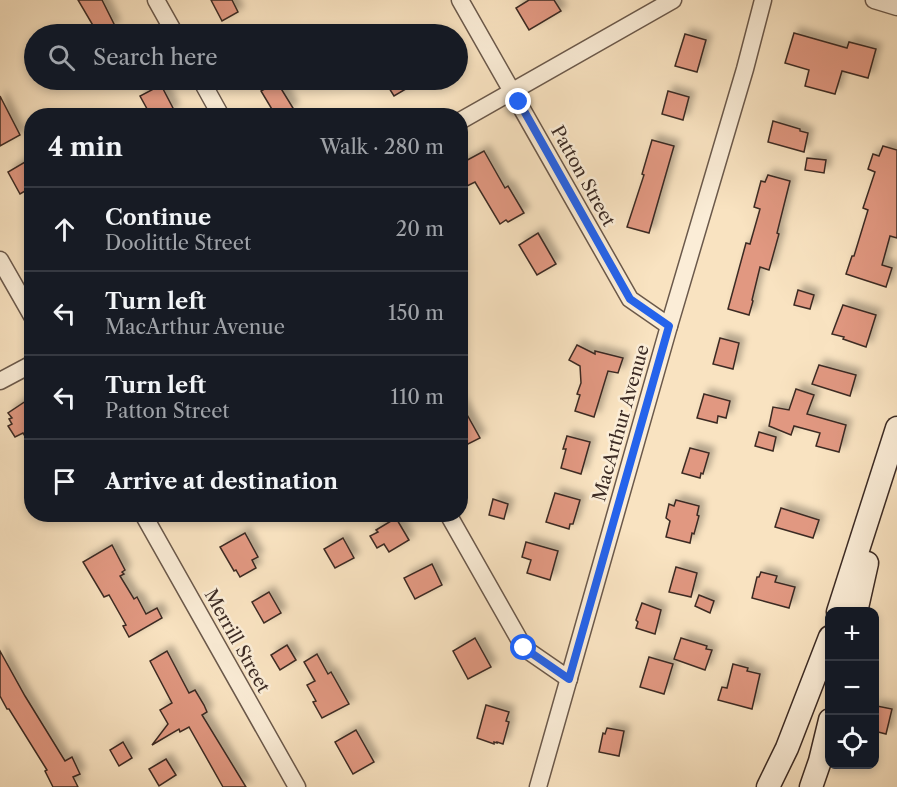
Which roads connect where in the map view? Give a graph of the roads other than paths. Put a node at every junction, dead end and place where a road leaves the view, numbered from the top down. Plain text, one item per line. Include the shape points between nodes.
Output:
1 (156, 0) edge
2 (460, 0) edge
3 (673, 0) edge
4 (763, 0) edge
5 (874, 0) edge
6 (897, 7) edge
7 (169, 24) edge
8 (207, 90) edge
9 (513, 91) junction
10 (217, 108) edge
11 (468, 116) edge
12 (0, 260) edge
13 (24, 302) edge
14 (669, 326) junction
15 (24, 368) edge
16 (0, 381) edge
17 (897, 428) edge
18 (897, 440) edge
19 (148, 522) edge
20 (453, 522) edge
21 (840, 607) edge
22 (857, 607) edge
23 (825, 650) edge
24 (569, 679) junction
25 (825, 740) edge
26 (297, 787) edge
27 (538, 787) edge
28 (768, 787) edge
29 (811, 787) edge

1 - 7 street
2 - 9 street, Patton Street
3 - 9 street
4 - 14 street, MacArthur Avenue
5 - 6 street
8 - 10 street
9 - 11 street
9 - 14 street, Patton Street via 630,299
12 - 13 street
14 - 24 street, MacArthur Avenue
15 - 16 street
17 - 21 main road
18 - 22 main road
19 - 26 street, Merrill Street
20 - 24 street via 524,648
23 - 28 main road
24 - 27 street, MacArthur Avenue
25 - 29 main road

